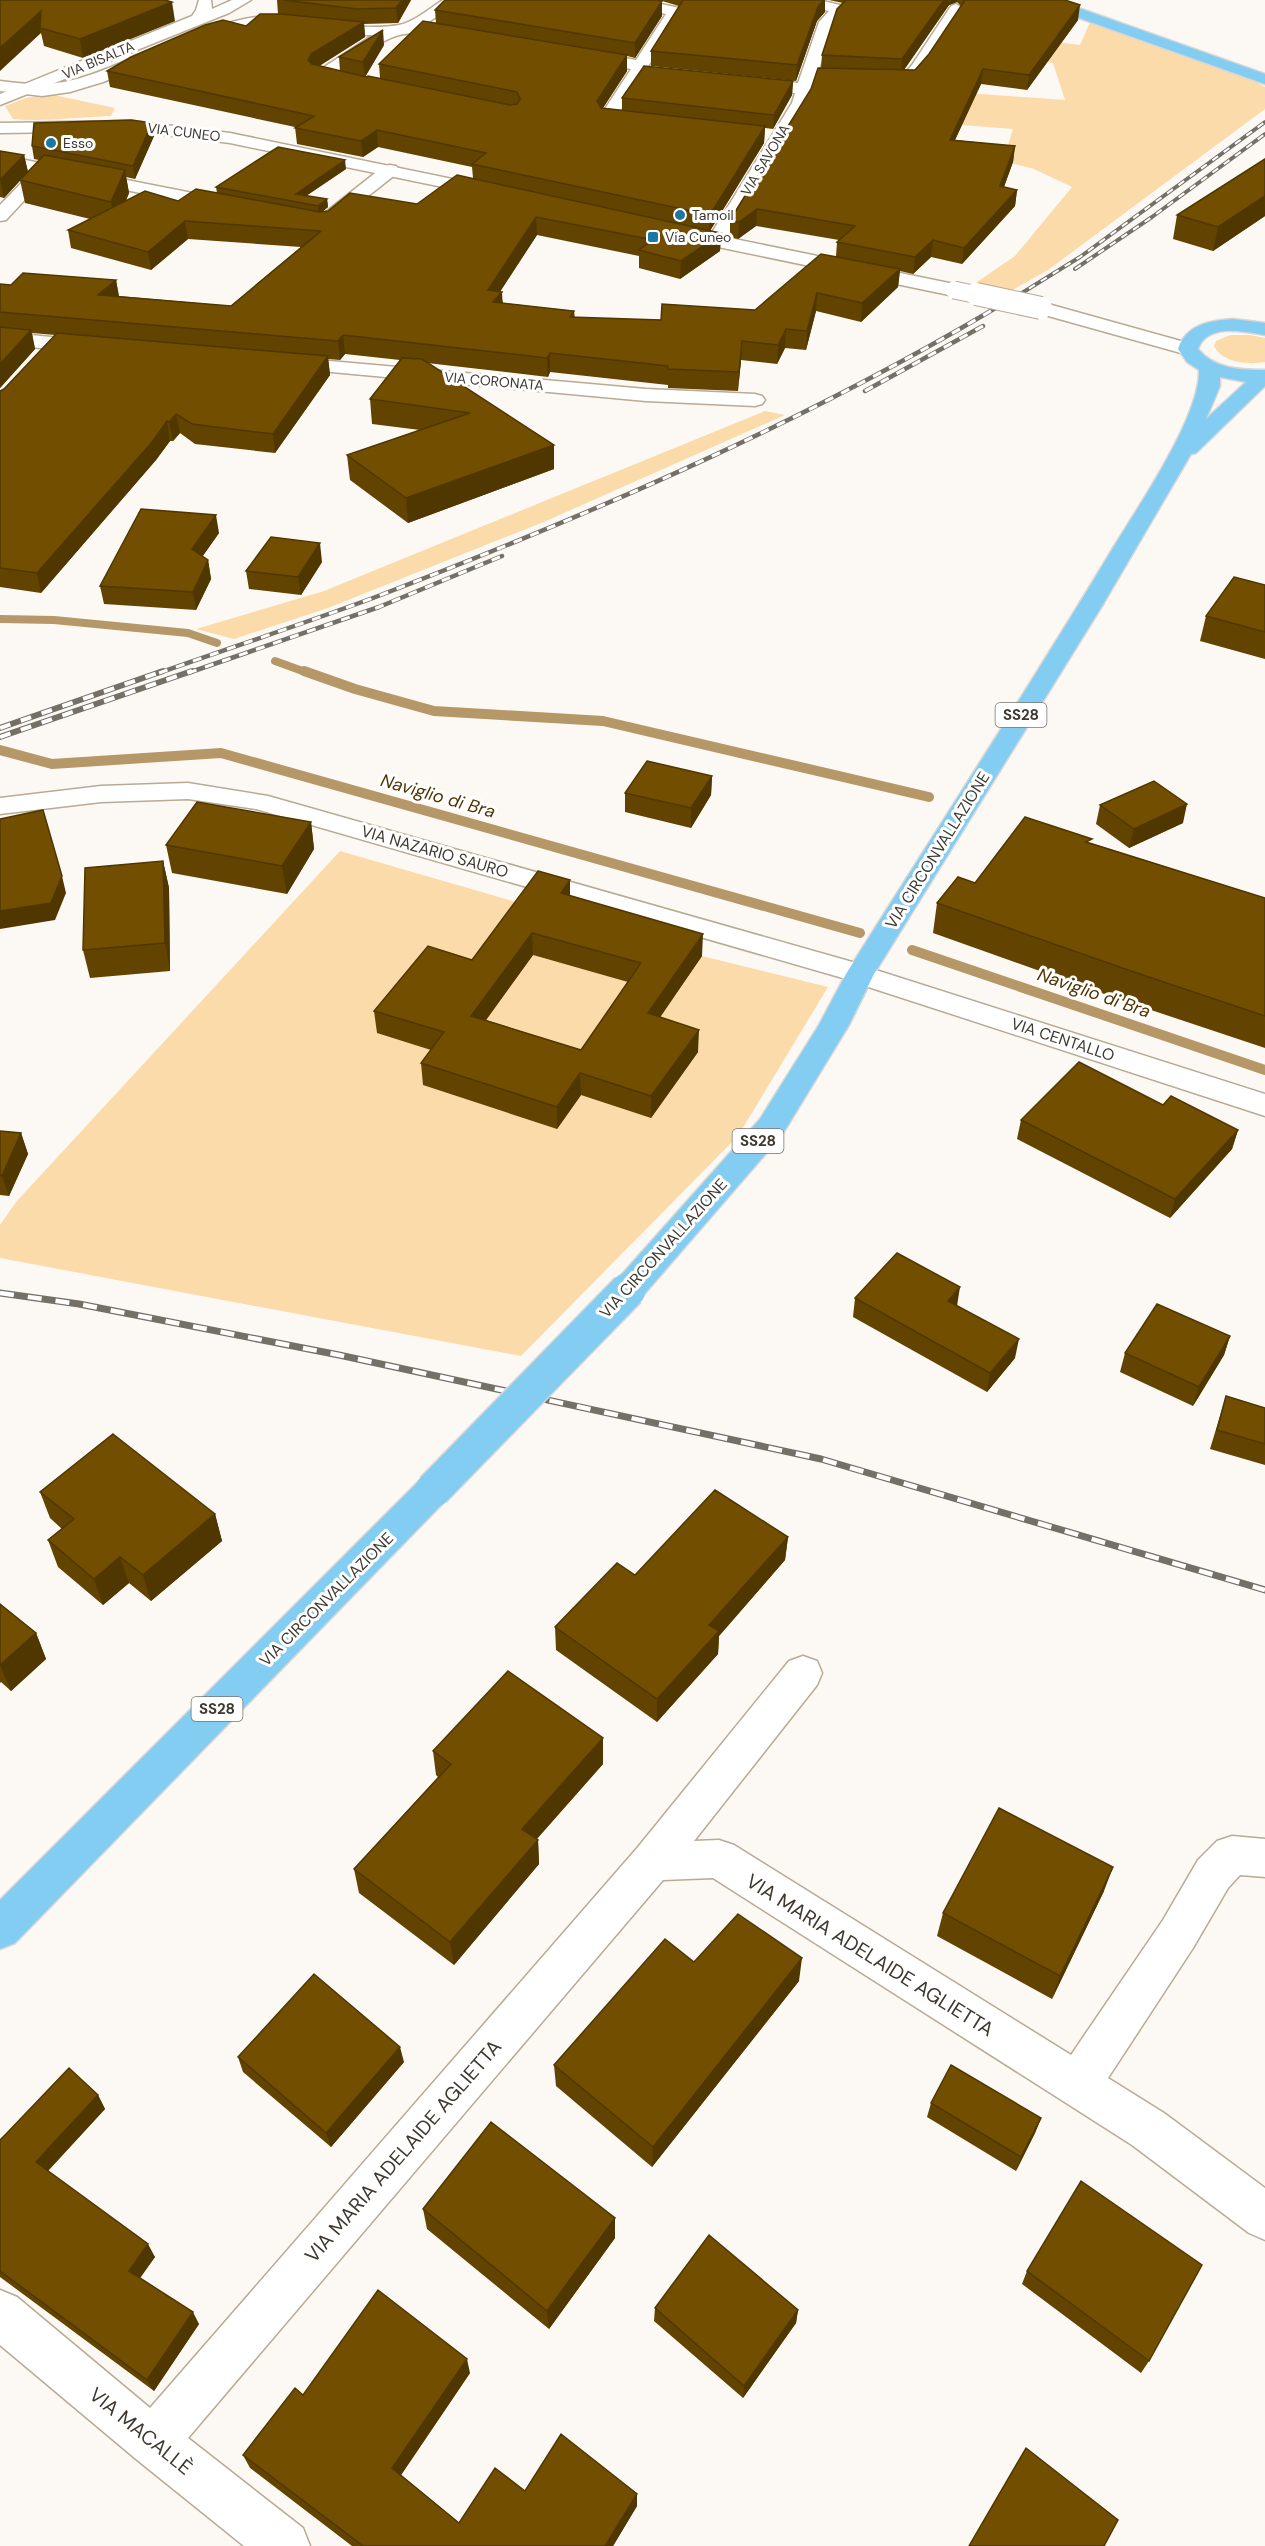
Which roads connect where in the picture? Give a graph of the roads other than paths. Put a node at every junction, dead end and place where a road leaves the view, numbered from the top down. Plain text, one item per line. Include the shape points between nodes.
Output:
1 (204, 0) edge
2 (243, 0) edge
3 (454, 0) edge
4 (617, 0) edge
5 (799, 0) edge
6 (1042, 0) edge
7 (1072, 0) edge
8 (956, 9) edge
9 (197, 19) junction
10 (404, 28) junction
11 (480, 39) edge
12 (182, 45) edge
13 (161, 53) edge
14 (561, 53) edge
15 (639, 69) junction
16 (1262, 73) edge
17 (830, 77) edge
18 (700, 79) edge
19 (872, 79) edge
20 (735, 82) edge
21 (807, 82) junction
22 (365, 84) edge
23 (0, 86) edge
24 (27, 89) junction
25 (0, 100) edge
26 (653, 123) edge
27 (0, 129) edge
28 (757, 134) edge
29 (780, 137) junction
30 (0, 160) edge
31 (44, 169) junction
32 (390, 170) junction
33 (512, 197) edge
34 (244, 208) edge
35 (0, 216) edge
36 (310, 222) edge
37 (662, 230) edge
38 (715, 242) junction
39 (1071, 314) junction
40 (1264, 319) edge
41 (1212, 328) junction
42 (0, 338) edge
43 (55, 343) junction
44 (114, 349) edge
45 (1188, 349) junction
46 (39, 360) edge
47 (262, 361) edge
48 (1209, 367) junction
49 (1265, 376) edge
50 (755, 400) dead end
51 (1180, 455) junction
52 (0, 806) edge
53 (860, 974) junction
54 (1265, 1105) edge
55 (803, 1673) dead end
56 (1265, 1858) edge
57 (653, 1861) junction
58 (0, 1929) edge
59 (1077, 2085) junction
60 (1265, 2217) edge
61 (0, 2314) edge
62 (153, 2442) junction
63 (285, 2546) edge

1 - 9 street via 204,11
2 - 9 street, VIA BISALTA
3 - 10 street
4 - 15 street via 675,11
5 - 21 street, VIA SAVONA via 839,9 827,22
6 - 16 main road
7 - 16 main road via 1237,55
8 - 19 street via 906,81
9 - 24 street, VIA BISALTA
10 - 11 street
10 - 12 street via 358,31 263,21 224,28
10 - 22 street via 320,75
13 - 24 street via 83,83 52,90
14 - 15 street
15 - 18 street
15 - 26 street via 607,118
17 - 21 street
20 - 21 street
21 - 29 street, VIA SAVONA
23 - 24 street
24 - 25 street, VIA BISALTA
27 - 32 street, VIA CUNEO via 88,125 169,130
28 - 29 street
29 - 38 street, VIA SAVONA
30 - 31 street
31 - 34 street
31 - 35 street
32 - 33 street, VIA CUNEO
32 - 36 street via 322,224
37 - 38 street
38 - 39 street, bridge
39 - 41 street
39 - 45 street
40 - 41 main road
41 - 45 main road via 1195,334
42 - 43 street
43 - 44 street
43 - 46 street
45 - 48 main road
47 - 50 street, VIA CORONATA
48 - 49 main road
48 - 51 main road, VIA CIRCONVALLAZIONE / SS28 via 1210,386
49 - 51 main road, VIA CIRCONVALLAZIONE / SS28
51 - 53 main road, VIA CIRCONVALLAZIONE / SS28
52 - 53 street, VIA NAZARIO SAURO via 100,794 188,791 259,802
53 - 54 street, VIA CENTALLO
53 - 58 main road, VIA CIRCONVALLAZIONE / SS28, bridge via 834,1025 771,1127 628,1290
55 - 57 street, VIA MARIA ADELAIDE AGLIETTA
56 - 59 street via 1232,1855 1213,1874 1178,1934
57 - 59 street, VIA MARIA ADELAIDE AGLIETTA via 719,1859
57 - 62 street, VIA MARIA ADELAIDE AGLIETTA
59 - 60 street, VIA MARIA ADELAIDE AGLIETTA via 1148,2129
61 - 62 street, VIA MACALLÈ
62 - 63 street, VIA MACALLÈ

